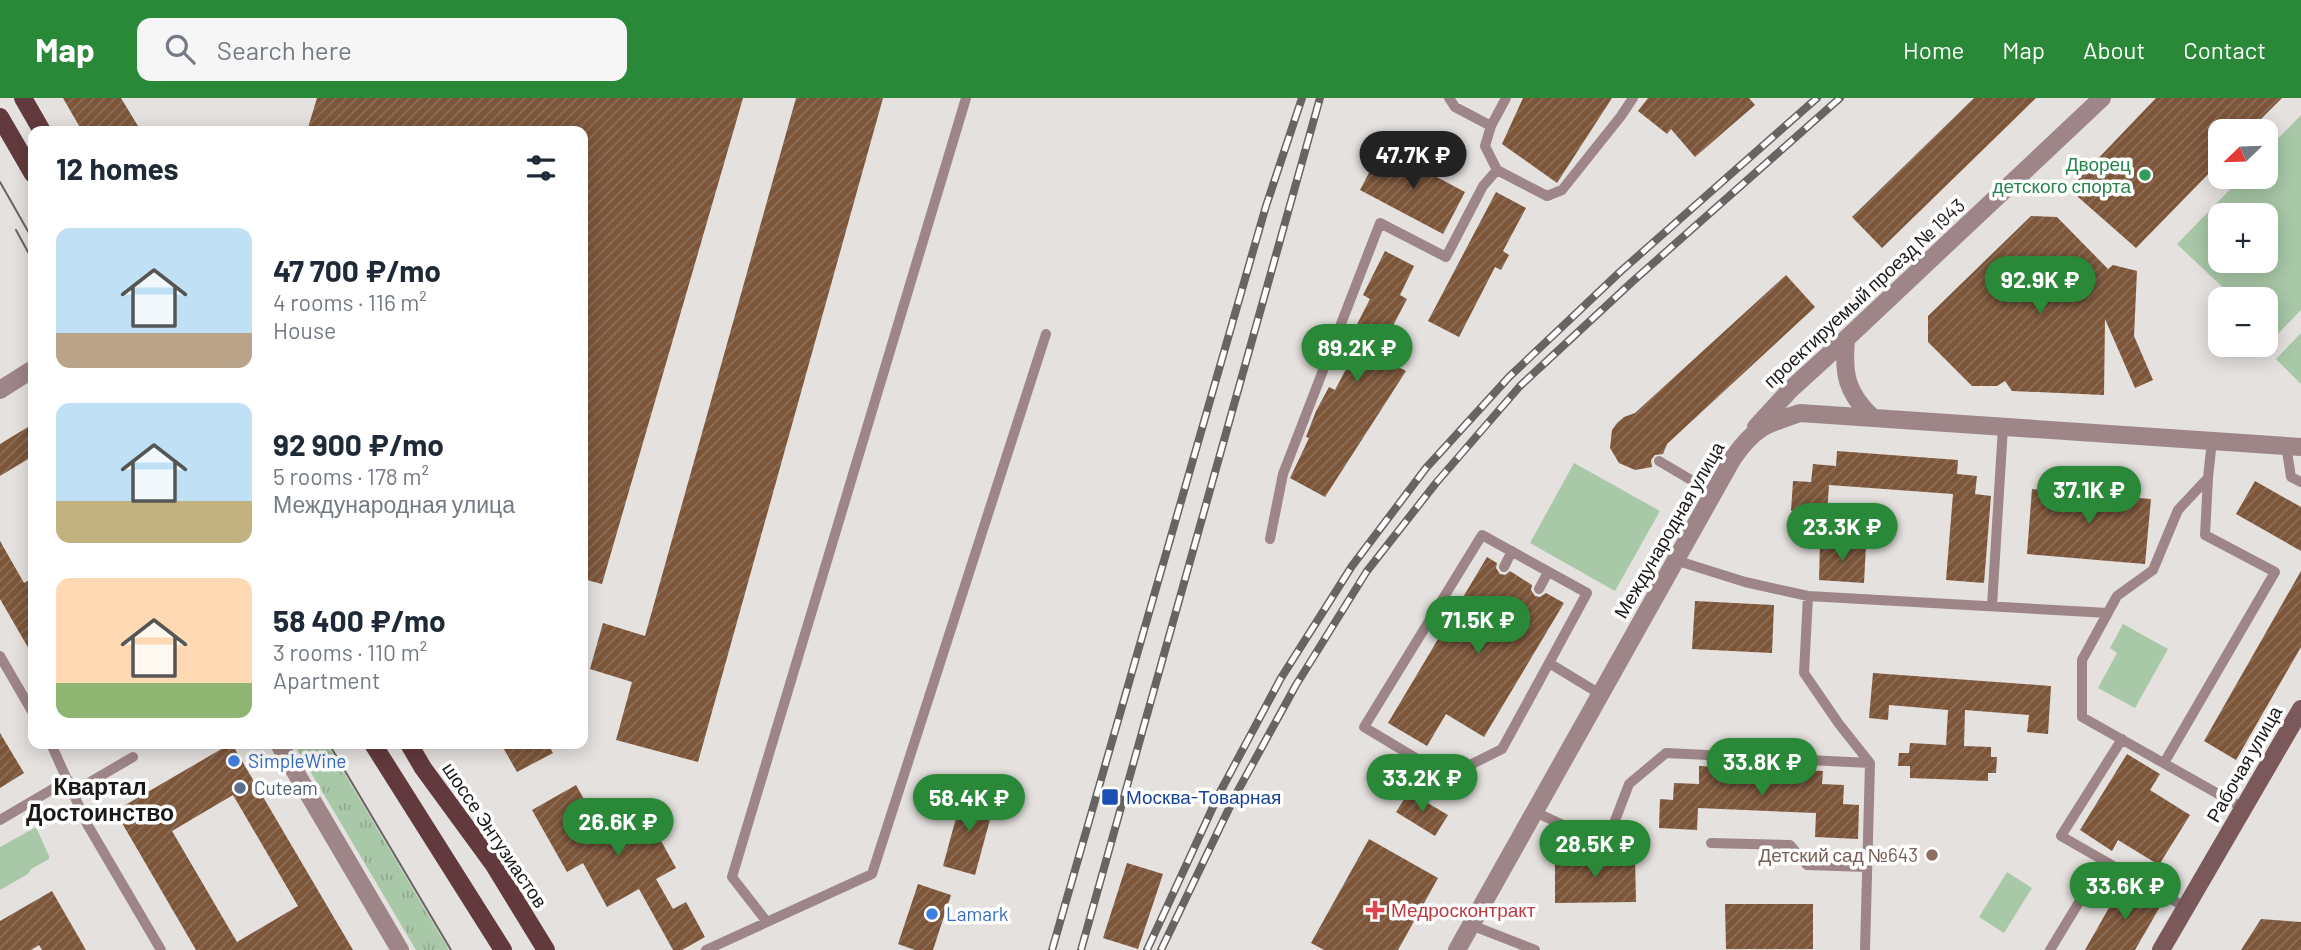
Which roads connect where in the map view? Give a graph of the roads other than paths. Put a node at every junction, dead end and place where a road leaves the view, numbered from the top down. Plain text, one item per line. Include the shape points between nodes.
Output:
1 (23, 98) edge
2 (37, 98) edge
3 (966, 98) edge
4 (1449, 98) edge
5 (1506, 98) edge
6 (1633, 98) edge
7 (2102, 98) edge
8 (1, 120) edge
9 (39, 126) edge
10 (41, 126) edge
11 (1491, 126) junction
12 (28, 166) edge
13 (1497, 170) junction
14 (1046, 334) dead end
15 (1846, 339) junction
16 (28, 372) edge
17 (0, 390) edge
18 (1871, 417) junction
19 (2003, 427) junction
20 (1749, 435) junction
21 (2212, 440) junction
22 (2294, 446) edge
23 (1659, 461) dead end
24 (2208, 478) junction
25 (2301, 482) edge
26 (1713, 493) junction
27 (1270, 538) dead end
28 (1512, 551) junction
29 (1675, 560) junction
30 (1504, 567) dead end
31 (1548, 572) junction
32 (1539, 589) dead end
33 (1808, 596) junction
34 (1992, 606) junction
35 (2108, 612) junction
36 (0, 656) edge
37 (1549, 663) junction
38 (1600, 694) junction
39 (28, 704) edge
40 (2301, 709) edge
41 (2122, 739) junction
42 (53, 749) edge
43 (282, 749) edge
44 (376, 749) edge
45 (412, 749) edge
46 (132, 757) dead end
47 (1870, 763) junction
48 (2164, 763) junction
49 (68, 780) junction
50 (73, 792) junction
51 (2243, 808) junction
52 (1535, 812) junction
53 (0, 820) edge
54 (1711, 844) dead end
55 (2104, 861) junction
56 (1867, 867) junction
57 (2185, 907) junction
58 (767, 922) junction
59 (1472, 925) junction
60 (162, 950) edge
61 (400, 950) edge
62 (503, 950) edge
63 (545, 950) edge
64 (706, 950) edge
65 (1457, 950) edge
66 (1535, 950) edge
67 (1865, 950) edge
68 (2050, 950) edge
69 (2161, 950) edge

1 - 9 main road
2 - 10 main road
3 - 58 lane via 732,877
4 - 11 lane via 1455,107
5 - 11 lane
6 - 13 lane via 1558,193 1542,195
7 - 15 street, проектируемый проезд № 1943
8 - 12 main road
11 - 13 lane via 1485,146
13 - 27 lane via 1483,186 1446,257 1380,223 1283,474
14 - 58 lane via 872,874
15 - 18 street via 1844,362 1853,398
15 - 20 street, проектируемый проезд № 1943 via 1791,388
16 - 17 street
18 - 19 street, Международная улица
18 - 20 street, Международная улица via 1800,413
19 - 21 street, Международная улица
19 - 34 lane
20 - 26 street, Международная улица
21 - 22 street, Международная улица
21 - 24 lane
22 - 25 lane via 2291,477
23 - 26 lane
24 - 35 lane via 2178,510 2153,570 2117,596
24 - 48 lane via 2205,535 2275,572
26 - 29 street, Международная улица
28 - 30 lane
28 - 31 lane
28 - 37 lane via 1482,535 1364,727 1424,763 1470,765 1502,749
29 - 33 lane
29 - 38 street, Международная улица
31 - 32 lane
31 - 37 lane via 1587,593
33 - 34 lane
33 - 47 lane via 1804,673
34 - 35 lane
35 - 41 lane via 2082,660 2082,717
36 - 39 lane
37 - 38 lane
38 - 52 street, Международная улица
40 - 51 street, Рабочая улица
41 - 48 lane
41 - 55 lane via 2061,836
42 - 49 lane
43 - 61 street
44 - 62 main road
45 - 63 main road, шоссе Энтузиастов via 494,865
46 - 50 lane
47 - 52 lane via 1666,753 1629,784 1611,831 1576,831
47 - 56 lane
48 - 51 lane
49 - 50 lane
49 - 53 lane
50 - 60 lane via 87,824
51 - 57 street, Рабочая улица
52 - 59 street, Международная улица
54 - 56 lane via 1790,845 1807,865
55 - 57 lane
55 - 68 lane
56 - 67 lane
57 - 69 street, Рабочая улица
58 - 64 lane
59 - 65 street, Международная улица
59 - 66 lane

